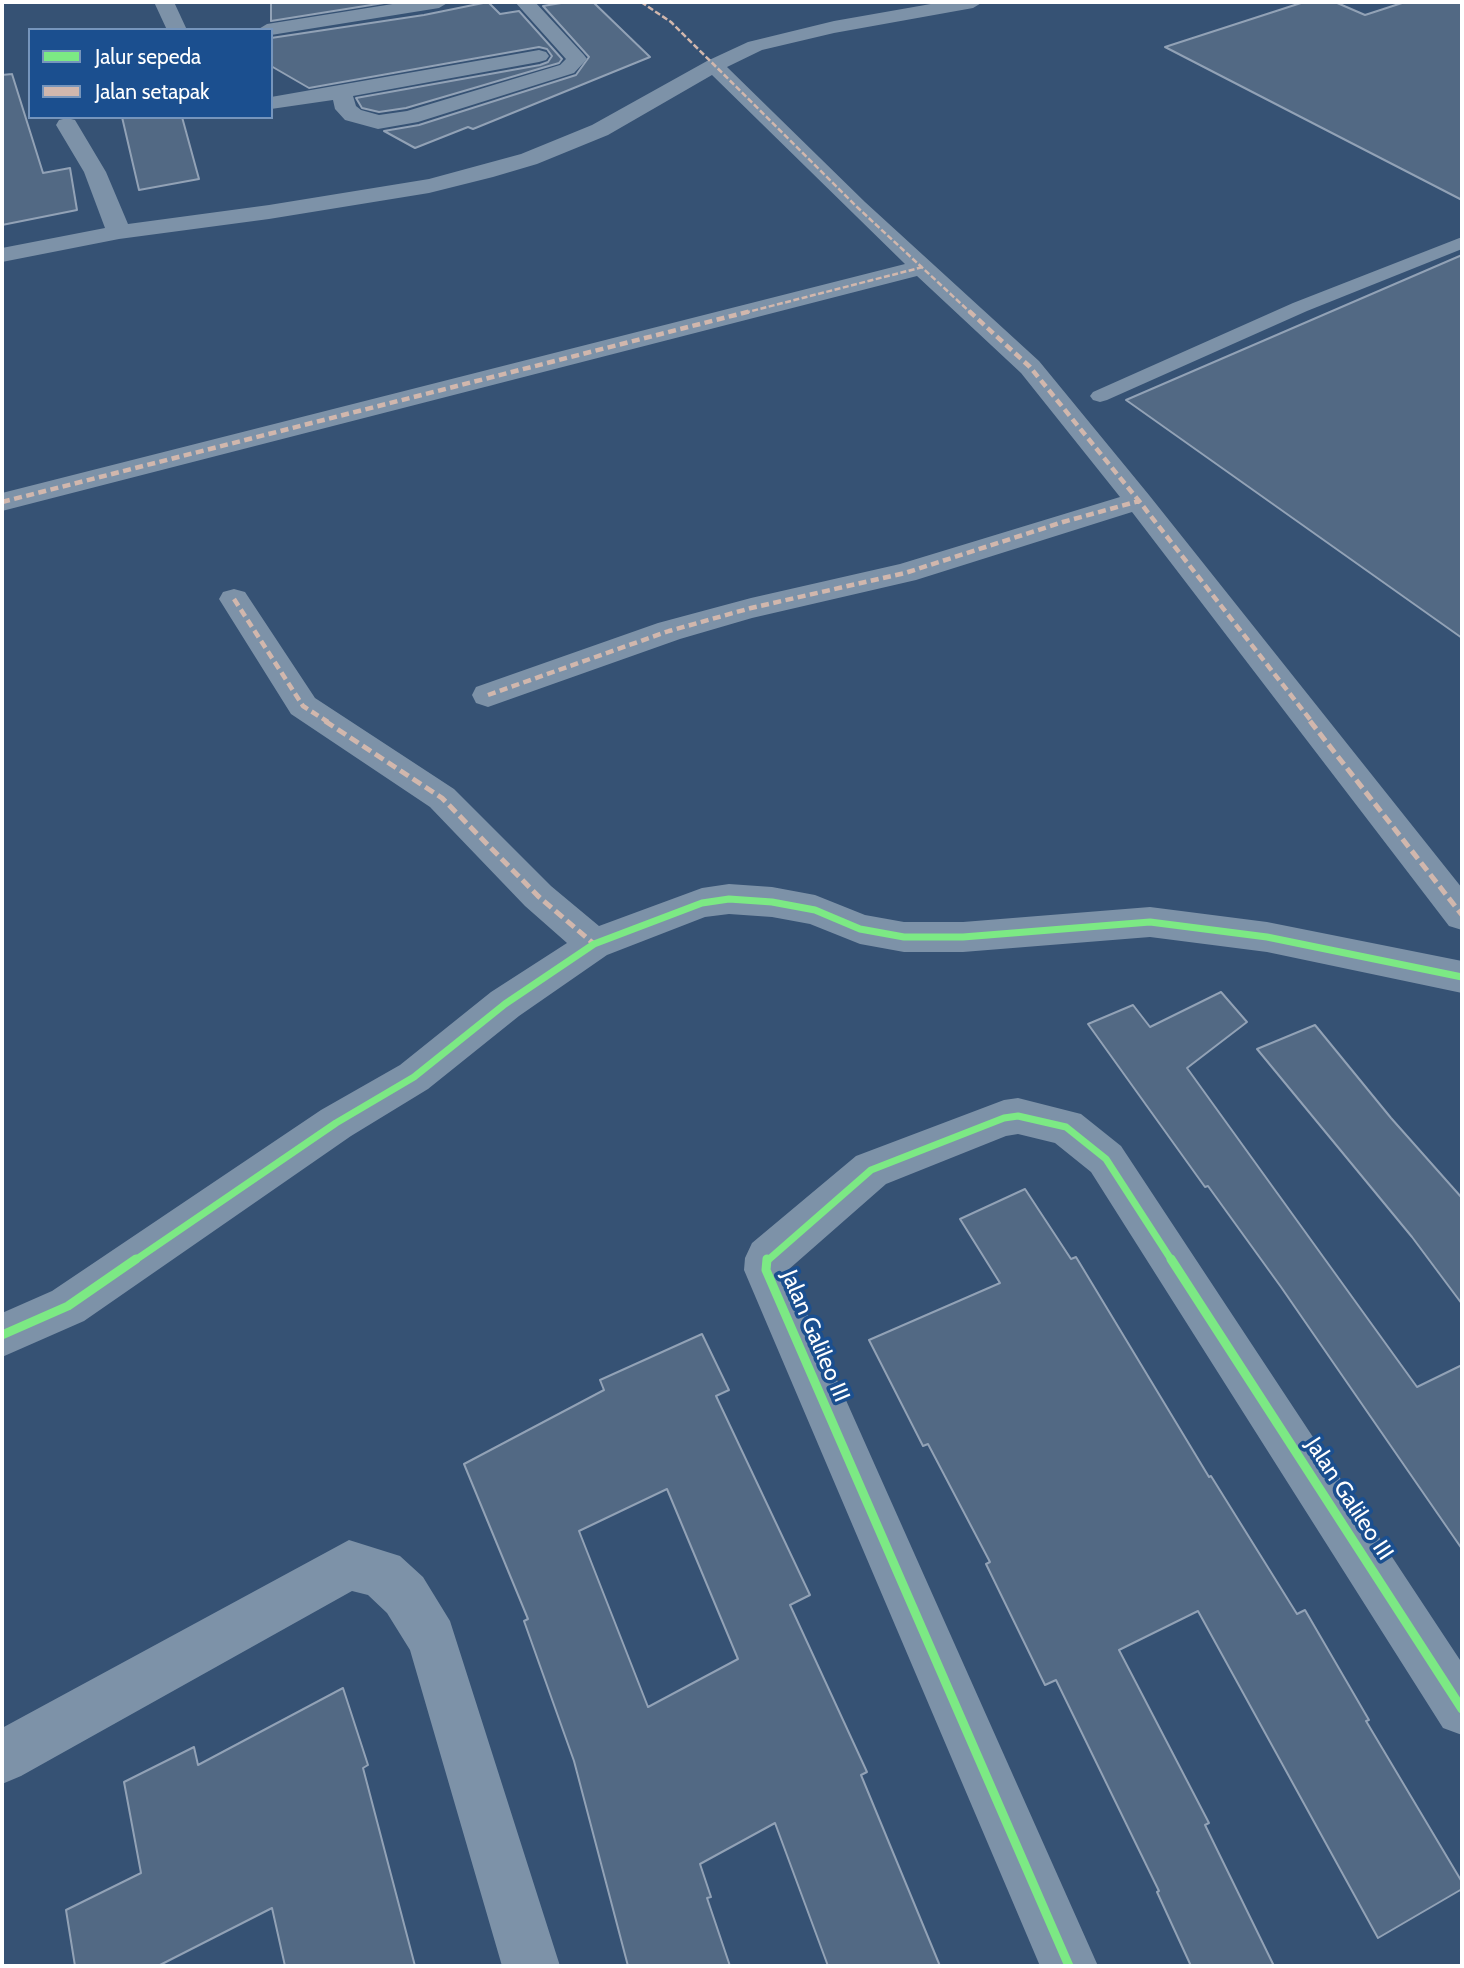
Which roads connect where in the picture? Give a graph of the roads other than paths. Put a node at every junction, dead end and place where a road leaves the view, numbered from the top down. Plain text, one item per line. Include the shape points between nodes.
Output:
1 (164, 2) edge
2 (439, 2) edge
3 (525, 2) edge
4 (973, 2) edge
5 (346, 9) edge
6 (176, 28) edge
7 (273, 28) edge
8 (571, 50) junction
9 (714, 65) junction
10 (341, 92) junction
11 (273, 103) edge
12 (67, 125) dead end
13 (118, 232) junction
14 (1462, 243) edge
15 (2, 255) edge
16 (923, 267) junction
17 (1100, 396) dead end
18 (1139, 501) junction
19 (2, 502) edge
20 (233, 599) dead end
21 (488, 695) dead end
22 (1462, 915) edge
23 (594, 944) junction
24 (1462, 977) edge
25 (2, 1335) edge
26 (1462, 1709) edge
27 (2, 1757) edge
28 (531, 1966) edge
29 (1069, 1966) edge

1 - 6 street
2 - 5 street
3 - 8 street
4 - 9 street via 790,36
5 - 7 street
8 - 10 street
8 - 10 street via 577,59 567,69 410,117 366,120 345,109
9 - 13 street via 600,130 485,172 296,208
9 - 16 street
10 - 11 street
12 - 13 street via 95,172
13 - 15 street
14 - 17 lane via 1300,307
16 - 18 street via 1030,368
16 - 19 street
18 - 21 street via 905,573 681,628
18 - 22 street
20 - 23 street via 303,706 442,798 538,896
23 - 24 street via 702,904 729,899 815,910 860,929 904,937 962,937 1150,922 1214,929
23 - 25 street via 506,1004 414,1077 337,1123 68,1306
26 - 29 street, Jalan Galileo III via 1106,1159 1066,1127 1018,1116 871,1170 767,1258 766,1270
27 - 28 street via 348,1565 382,1574 405,1595 432,1639

